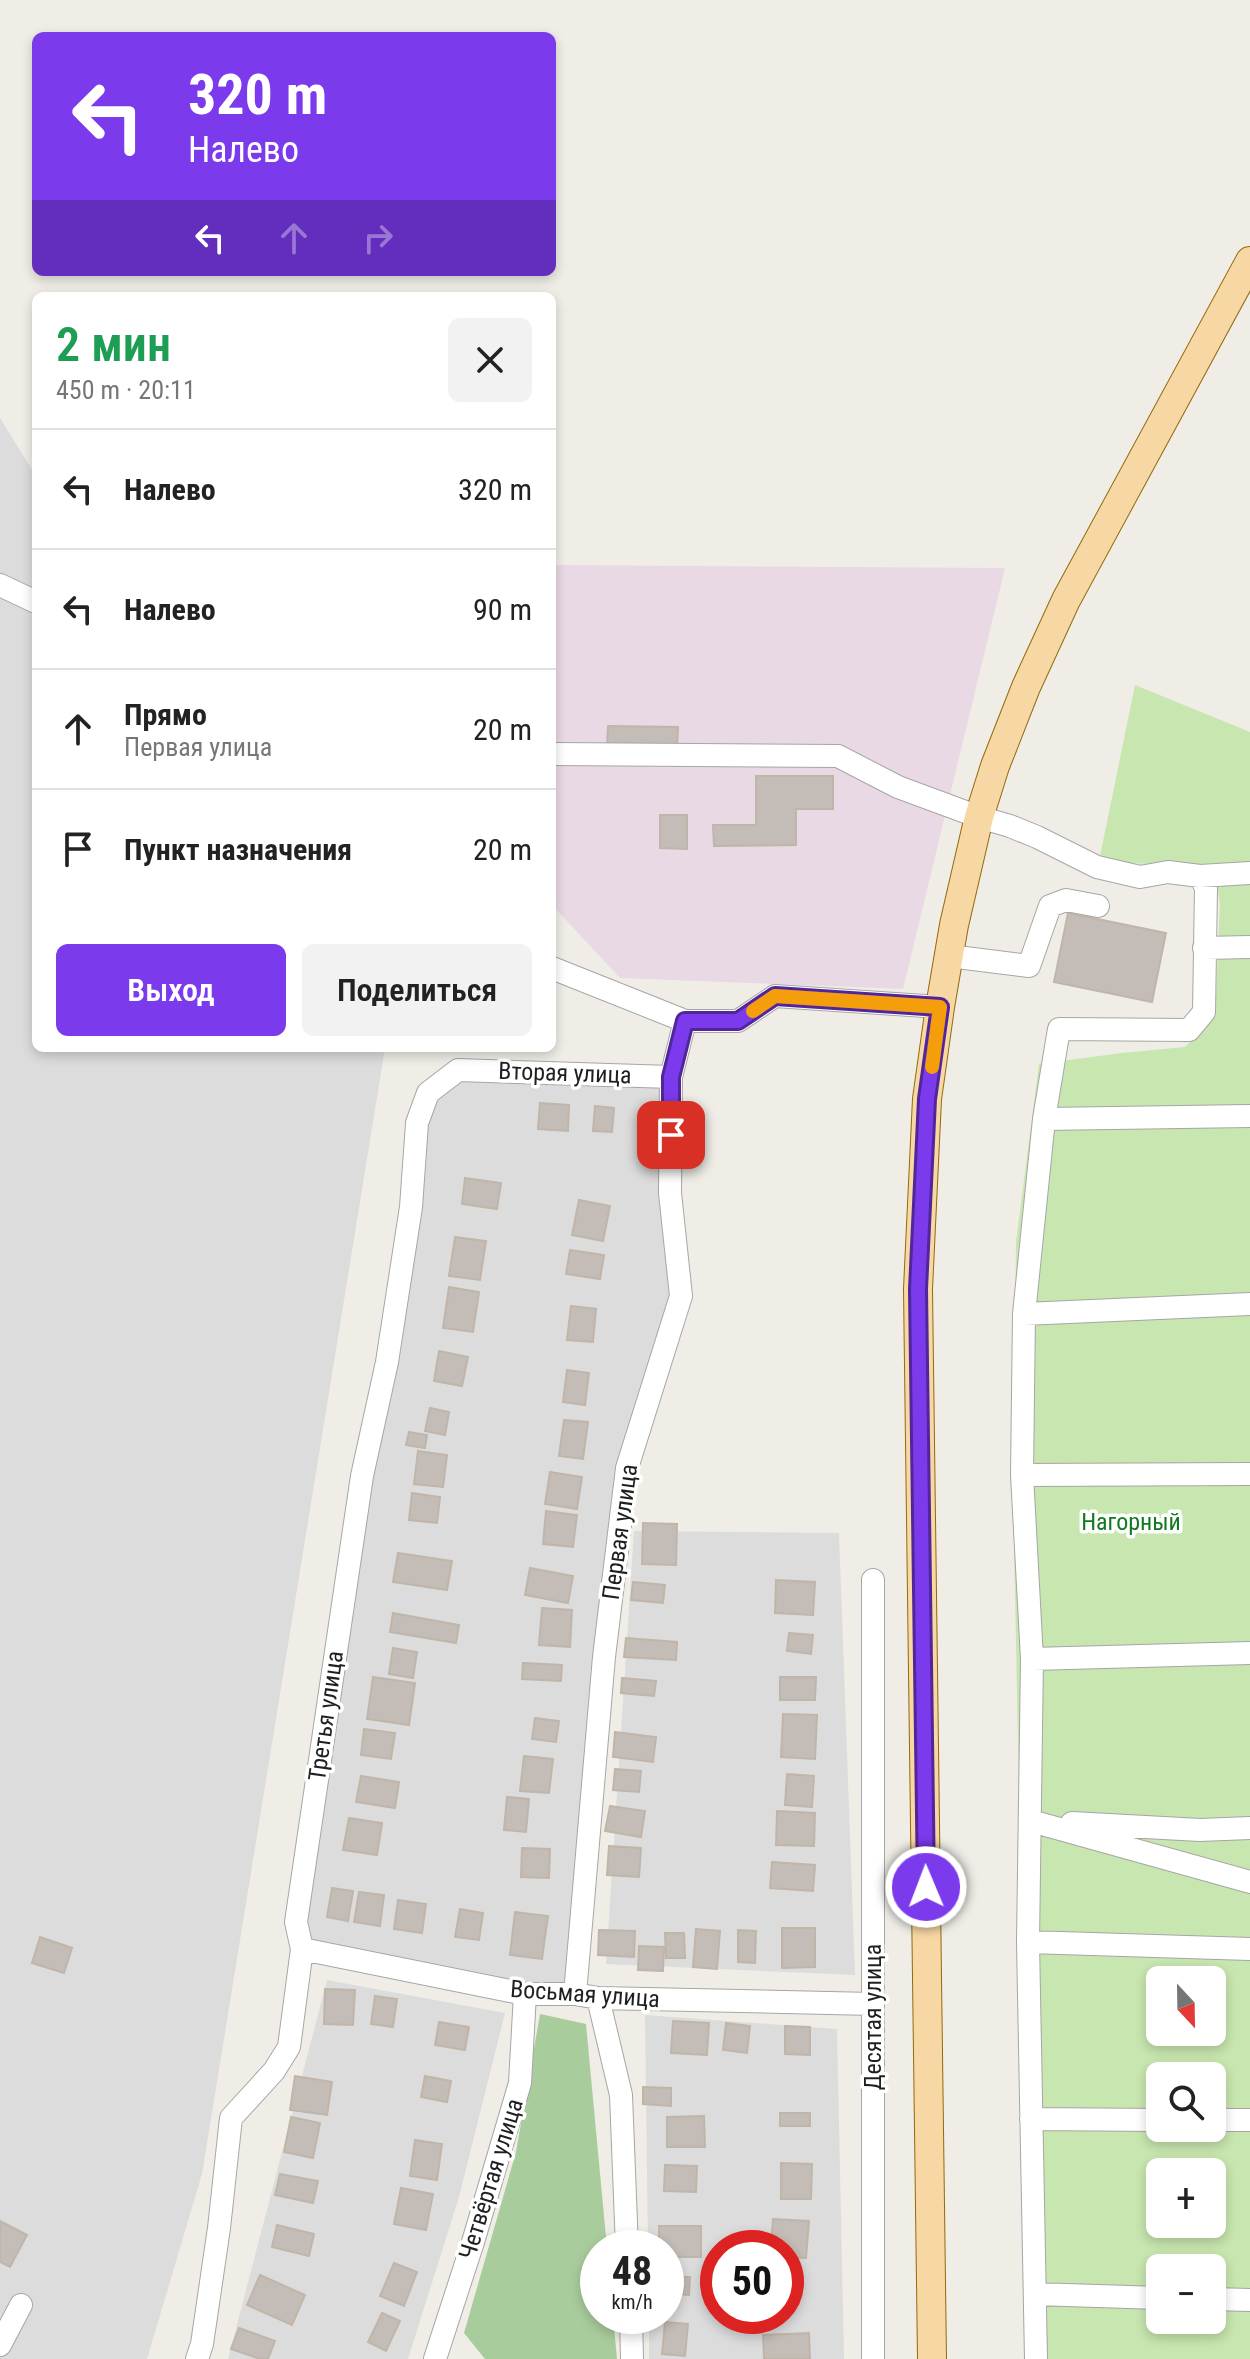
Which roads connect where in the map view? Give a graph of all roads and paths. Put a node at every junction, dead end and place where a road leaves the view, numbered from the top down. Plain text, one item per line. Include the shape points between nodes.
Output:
1 (1250, 261) edge
2 (0, 585) edge
3 (32, 600) edge
4 (556, 754) edge
5 (979, 817) junction
6 (1250, 873) edge
7 (1200, 876) junction
8 (1098, 906) dead end
9 (1250, 947) edge
10 (1204, 948) junction
11 (949, 956) junction
12 (556, 970) edge
13 (940, 1007) junction
14 (685, 1021) junction
15 (458, 1070) joint
16 (671, 1077) junction
17 (1250, 1116) edge
18 (1044, 1119) junction
19 (1250, 1304) edge
20 (1024, 1314) junction
21 (1250, 1474) edge
22 (1022, 1475) junction
23 (873, 1580) dead end
24 (1250, 1653) edge
25 (1032, 1659) junction
26 (1031, 1821) junction
27 (1250, 1828) edge
28 (1250, 1882) edge
29 (1028, 1942) junction
30 (302, 1949) junction
31 (1250, 1949) edge
32 (525, 1994) junction
33 (575, 1994) junction
34 (598, 1998) junction
35 (873, 2004) junction
36 (1031, 2119) junction
37 (1146, 2120) edge
38 (1226, 2120) edge
39 (1250, 2120) edge
40 (626, 2230) edge
41 (1035, 2294) junction
42 (1146, 2298) edge
43 (1226, 2299) edge
44 (1250, 2300) edge
45 (21, 2305) dead end
46 (631, 2334) edge
47 (0, 2345) edge
48 (197, 2359) edge
49 (435, 2359) edge
50 (632, 2359) edge
51 (873, 2359) edge
52 (932, 2359) edge
53 (1036, 2359) edge

1 - 5 main road via 1066,600 1026,687
2 - 3 street
4 - 5 street via 838,756 898,787
5 - 7 street via 1037,837 1097,867 1140,877 1168,872
5 - 11 main road
6 - 7 street
7 - 10 street via 1206,888
8 - 11 street via 1066,900 1050,906 1029,966
9 - 10 street
10 - 18 street via 1204,1012 1189,1030 1059,1029
11 - 13 main road
12 - 14 street
13 - 14 street via 775,996 738,1021
13 - 52 main road via 927,1099 918,1289
14 - 16 street, Первая улица
15 - 16 street, Вторая улица
15 - 30 street, Третья улица via 428,1093 417,1123 411,1207 387,1362 362,1476 296,1922
16 - 33 street, Первая улица via 670,1193 681,1296 627,1468 604,1657
17 - 18 street
18 - 20 street
19 - 20 street
20 - 22 street
21 - 22 street
22 - 25 street
23 - 35 street, Десятая улица
24 - 25 street
25 - 26 street
26 - 27 street
26 - 28 street
26 - 29 street
29 - 31 street
29 - 36 street
30 - 32 street, Восьмая улица
30 - 48 street, Третья улица via 289,2047 231,2118
32 - 33 street, Восьмая улица
32 - 49 street, Четвёртая улица via 520,2083
33 - 34 street, Восьмая улица
34 - 35 street, Восьмая улица
34 - 40 street via 621,2095
35 - 51 street, Десятая улица
36 - 37 street
36 - 41 street
38 - 39 street
41 - 42 street
41 - 53 street
43 - 44 street
45 - 47 street
46 - 50 street

